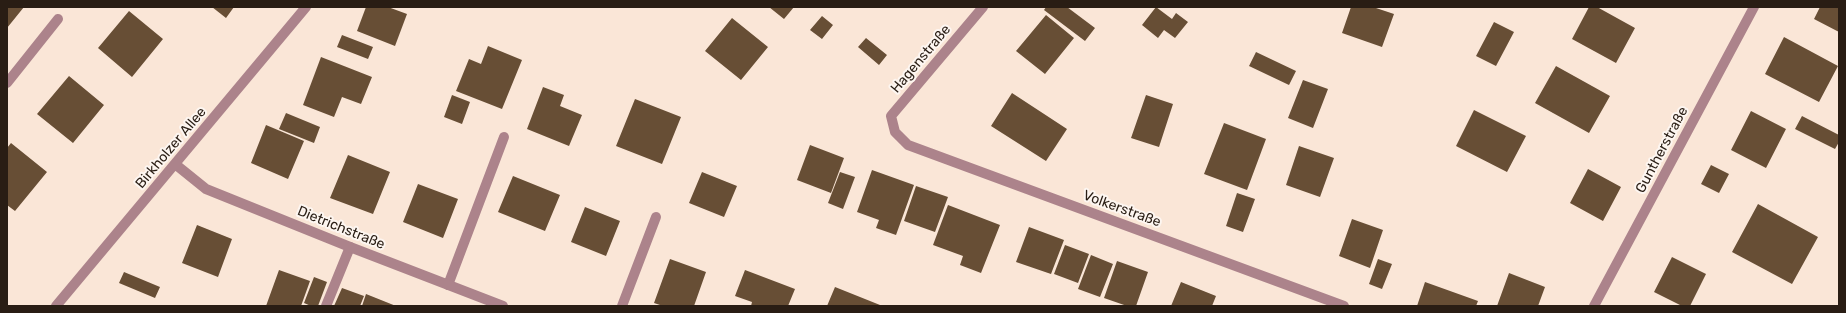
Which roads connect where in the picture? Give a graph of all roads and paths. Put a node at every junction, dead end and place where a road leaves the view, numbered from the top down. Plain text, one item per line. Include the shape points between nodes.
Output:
1 (306, 7) edge
2 (983, 7) edge
3 (1754, 7) edge
4 (58, 19) dead end
5 (7, 82) edge
6 (895, 132) joint
7 (504, 137) dead end
8 (175, 164) junction
9 (656, 217) dead end
10 (350, 247) junction
11 (448, 285) junction
12 (56, 306) edge
13 (326, 306) edge
14 (503, 306) edge
15 (622, 306) edge
16 (1344, 306) edge
17 (1594, 306) edge

1 - 8 street, Birkholzer Allee
2 - 6 street, Hagenstraße via 891,116
3 - 17 street, Guntherstraße
4 - 5 street
6 - 16 street, Volkerstraße via 908,145
7 - 11 street
8 - 10 street, Dietrichstraße via 206,188
8 - 12 street, Birkholzer Allee
9 - 15 street
10 - 11 street, Dietrichstraße
10 - 13 street
11 - 14 street, Dietrichstraße

